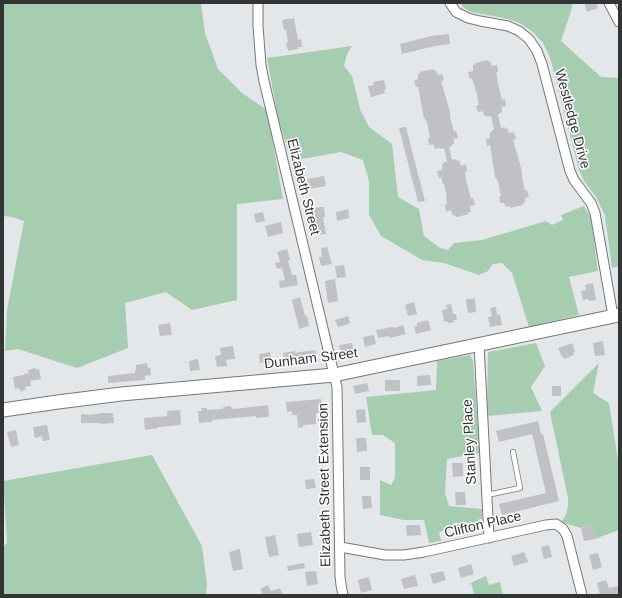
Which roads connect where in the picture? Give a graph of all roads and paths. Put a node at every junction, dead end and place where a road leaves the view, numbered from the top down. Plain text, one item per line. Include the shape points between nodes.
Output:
1 (258, 3) edge
2 (450, 3) edge
3 (609, 3) edge
4 (619, 22) edge
5 (616, 316) edge
6 (479, 344) junction
7 (334, 375) junction
8 (3, 410) edge
9 (513, 452) dead end
10 (487, 495) junction
11 (489, 538) junction
12 (340, 547) junction
13 (341, 594) edge
14 (582, 595) edge

1 - 7 street, Elizabeth Street via 264,81
2 - 5 street, Westledge Drive via 456,12 462,15 519,31 530,39 538,51 570,171 595,213
3 - 4 street
5 - 6 street, Dunham Street
6 - 7 street, Dunham Street
6 - 10 street, Stanley Place
7 - 8 street, Dunham Street via 114,395
7 - 12 street, Elizabeth Street Extension via 337,392
9 - 10 lane via 520,488
10 - 11 street, Stanley Place
11 - 12 street, Clifton Place via 404,555 385,555
11 - 14 street, Clifton Place via 546,525 556,524 561,527 567,536
12 - 13 street, Elizabeth Street Extension

